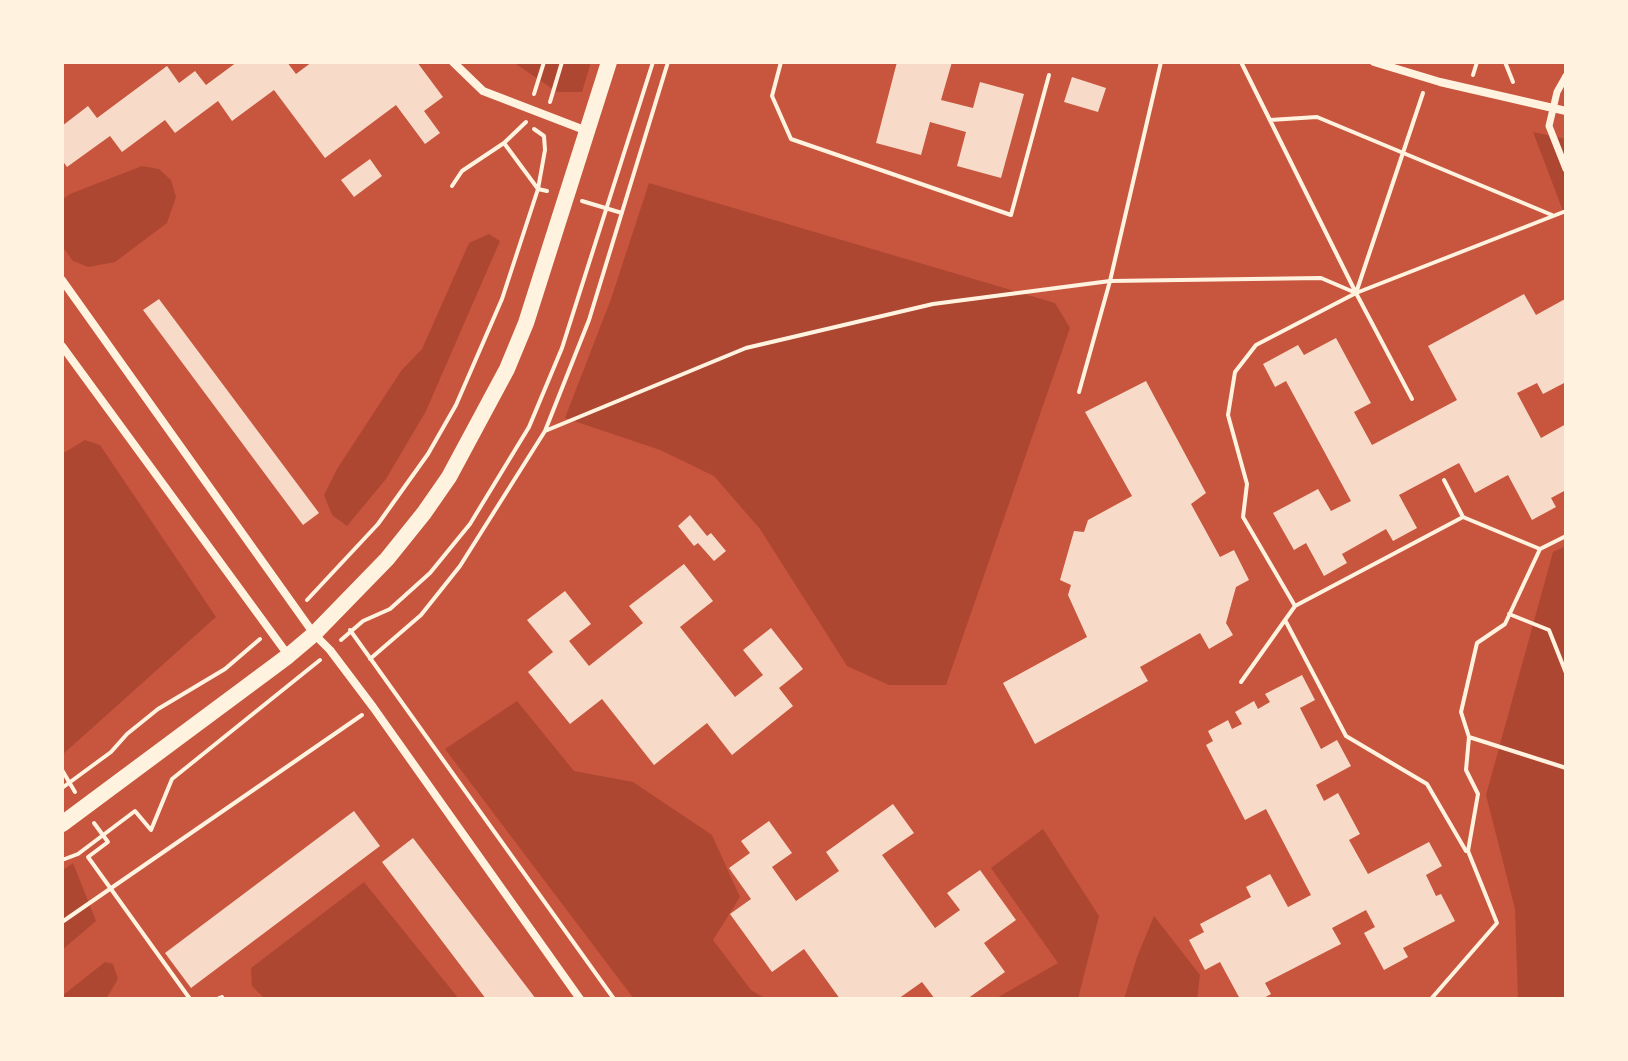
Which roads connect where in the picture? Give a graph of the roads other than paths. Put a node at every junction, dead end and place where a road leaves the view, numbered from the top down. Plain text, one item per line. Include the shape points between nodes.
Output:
1 (453, 62) edge
2 (609, 62) edge
3 (1374, 62) edge
4 (1566, 76) edge
5 (1551, 108) junction
6 (1566, 111) edge
7 (588, 131) junction
8 (1566, 169) edge
9 (62, 280) edge
10 (62, 346) edge
11 (314, 634) junction
12 (288, 656) junction
13 (62, 824) edge
14 (580, 999) edge

1 - 7 street via 483,91
2 - 7 main road
3 - 5 street
4 - 5 street
5 - 6 street
5 - 8 street via 1549,126
7 - 11 main road via 526,323 449,477 387,559
9 - 11 street
10 - 12 street
11 - 12 main road
11 - 14 street via 373,707
12 - 13 main road

